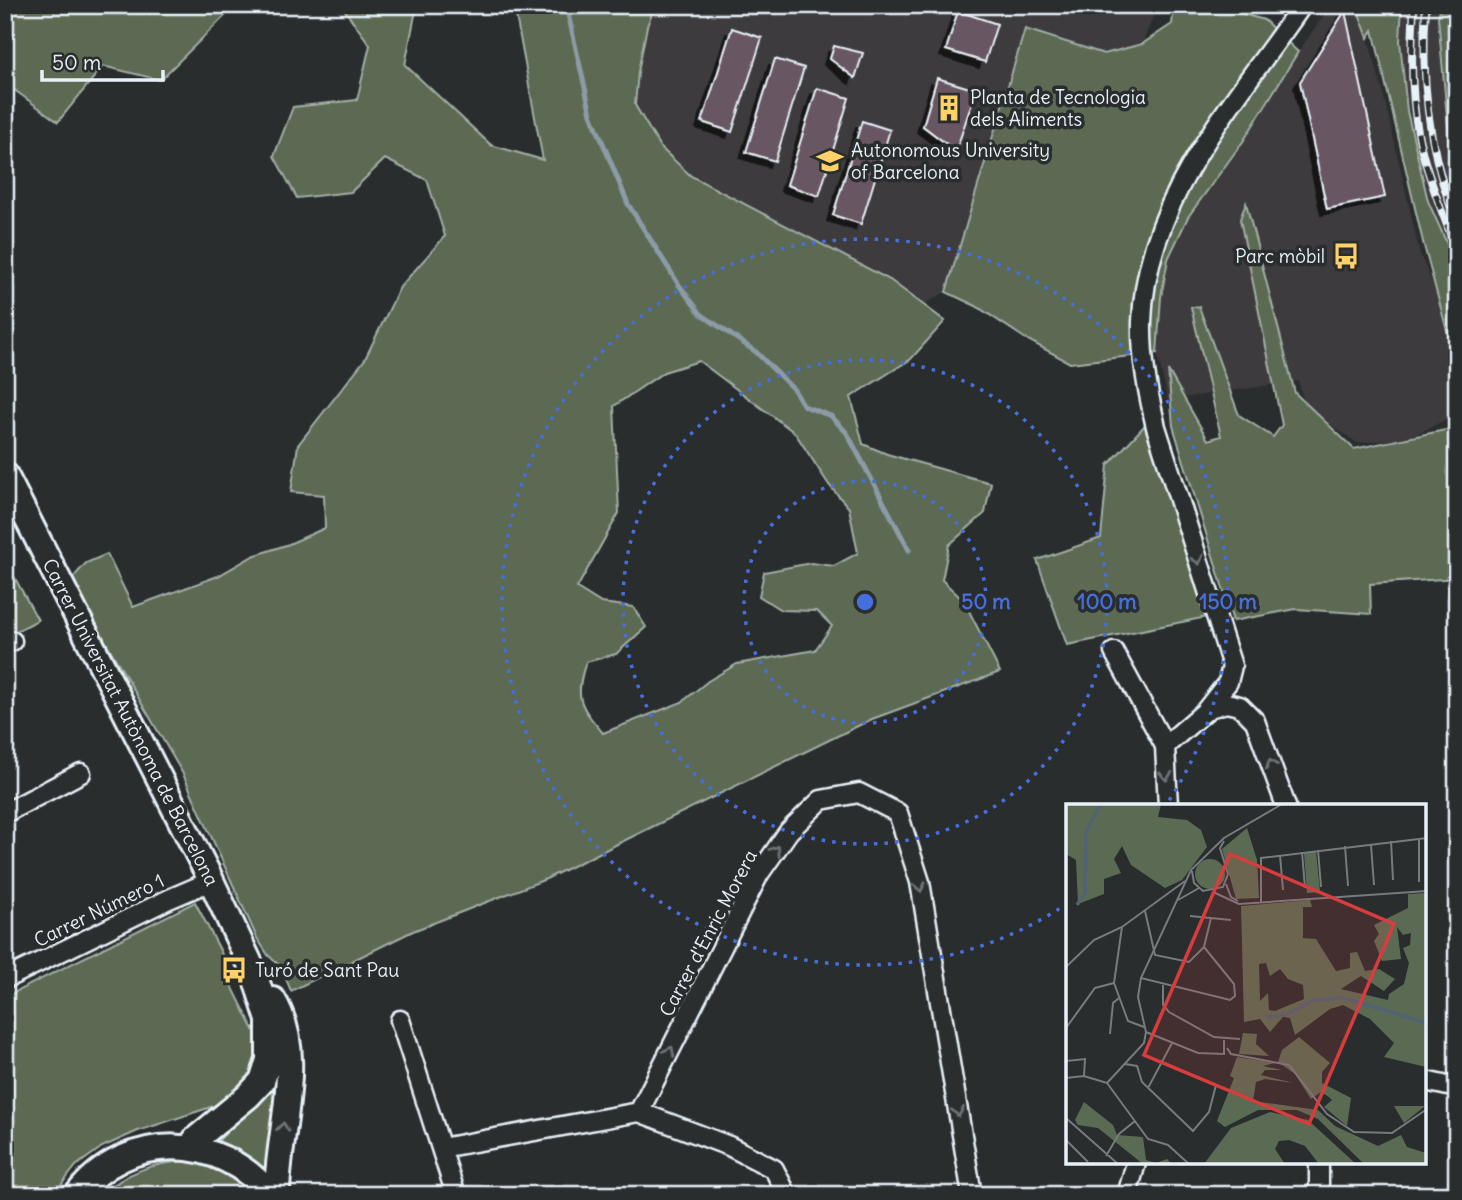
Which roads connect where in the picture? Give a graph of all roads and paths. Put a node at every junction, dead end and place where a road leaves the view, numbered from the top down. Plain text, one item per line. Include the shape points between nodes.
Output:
1 (1302, 5) edge
2 (5, 475) edge
3 (1114, 652) dead end
4 (1206, 710) junction
5 (1165, 746) junction
6 (81, 773) dead end
7 (1168, 804) edge
8 (1285, 804) edge
9 (5, 813) edge
10 (211, 881) junction
11 (253, 970) junction
12 (5, 979) edge
13 (400, 1020) dead end
14 (1427, 1081) edge
15 (1457, 1088) edge
16 (639, 1112) junction
17 (190, 1147) junction
18 (441, 1148) junction
19 (1135, 1165) edge
20 (1319, 1165) edge
21 (77, 1195) edge
22 (270, 1195) edge
23 (277, 1195) edge
24 (456, 1195) edge
25 (787, 1195) edge
26 (972, 1195) edge
27 (1127, 1195) edge
28 (1319, 1195) edge

1 -> 4 street via 1186,173 1150,261 1142,323 1145,375 1156,427 1232,666 1224,688
2 - 10 street, Carrer Universitat Autònoma de Barcelona
3 - 5 street
4 - 5 street
8 -> 4 street via 1255,721 1247,711 1226,702
5 -> 7 street
6 - 9 street
10 - 11 street, Carrer Universitat Autònoma de Barcelona
10 - 12 street, Carrer Número 1
11 - 17 street, Carrer Universitat Autònoma de Barcelona via 269,1020 269,1060 262,1081
23 -> 11 street, Carrer Universitat Autònoma de Barcelona via 290,1057 282,1015
13 - 18 street
14 - 15 street
16 - 18 street
16 - 25 street via 729,1146 774,1169
16 -> 26 street, Carrer d'Enric Morera via 759,874 789,831 821,800 859,793 898,813 919,882
17 - 21 street via 157,1148 126,1156 98,1173
17 - 22 street via 231,1161
18 - 24 street
19 - 27 street
20 - 28 street

